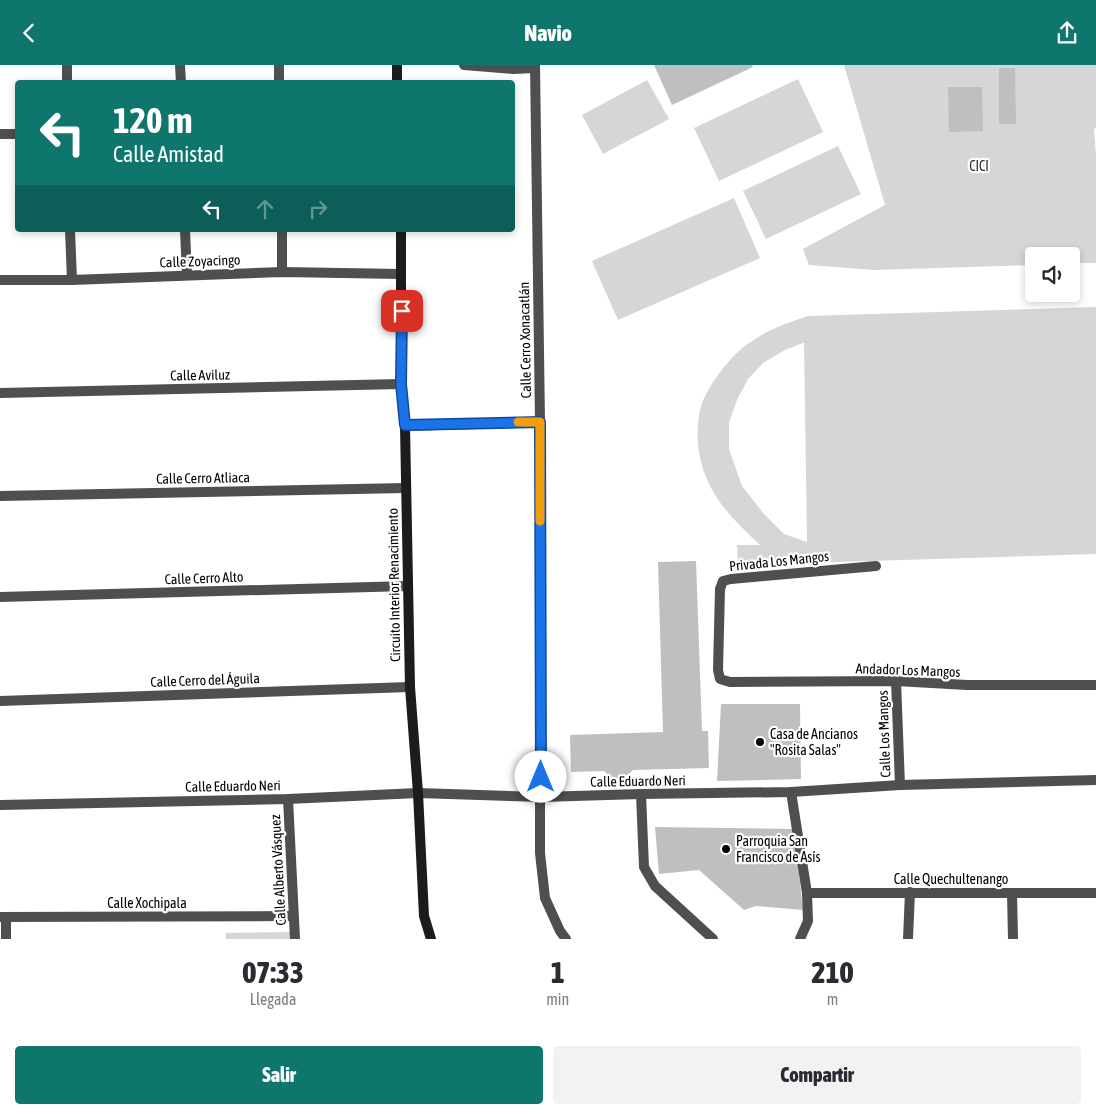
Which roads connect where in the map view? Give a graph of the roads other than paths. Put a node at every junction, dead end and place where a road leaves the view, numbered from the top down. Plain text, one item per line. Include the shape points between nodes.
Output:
1 (67, 65) edge
2 (180, 65) edge
3 (279, 65) edge
4 (397, 65) edge
5 (464, 65) edge
6 (535, 67) edge
7 (67, 80) edge
8 (181, 80) edge
9 (279, 80) edge
10 (398, 80) edge
11 (0, 134) edge
12 (15, 134) edge
13 (70, 232) edge
14 (185, 232) edge
15 (282, 232) edge
16 (400, 232) edge
17 (282, 272) junction
18 (402, 274) junction
19 (187, 275) junction
20 (0, 280) edge
21 (72, 280) junction
22 (401, 384) junction
23 (0, 393) edge
24 (540, 422) junction
25 (405, 425) junction
26 (406, 488) junction
27 (0, 496) edge
28 (876, 566) dead end
29 (408, 586) junction
30 (0, 597) edge
31 (720, 679) joint
32 (896, 681) junction
33 (1096, 685) edge
34 (410, 687) junction
35 (0, 701) edge
36 (1096, 780) edge
37 (900, 785) junction
38 (791, 792) junction
39 (418, 793) junction
40 (641, 793) junction
41 (541, 797) junction
42 (288, 799) junction
43 (0, 805) edge
44 (910, 892) junction
45 (807, 893) junction
46 (1012, 893) junction
47 (1096, 893) edge
48 (293, 916) junction
49 (3, 917) edge
50 (6, 939) edge
51 (295, 939) edge
52 (431, 939) edge
53 (566, 939) edge
54 (713, 939) edge
55 (800, 939) edge
56 (908, 939) edge
57 (1013, 939) edge

1 - 7 street
2 - 8 street
3 - 9 street
4 - 10 main road
5 - 6 street via 513,69
6 - 24 street, Calle Cerro Xonacatlán
11 - 12 street
13 - 21 street
14 - 19 street
15 - 17 street
16 - 18 main road, Circuito Interior Renacimiento
17 - 18 street, Calle Zoyacingo
17 - 19 street, Calle Zoyacingo
18 - 22 main road, Circuito Interior Renacimiento
19 - 21 street, Calle Zoyacingo
20 - 21 street, Calle Zoyacingo
22 - 23 street, Calle Aviluz
22 - 25 main road, Circuito Interior Renacimiento
24 - 25 street
24 - 41 street, Calle Cerro Xonacatlán
25 - 26 main road, Circuito Interior Renacimiento
26 - 27 street, Calle Cerro Atliaca
26 - 29 main road, Circuito Interior Renacimiento
28 - 31 street, Privada Los Mangos via 723,581 720,589
29 - 30 street, Calle Cerro Alto
29 - 34 main road, Circuito Interior Renacimiento
31 - 32 street, Andador Los Mangos via 730,682
32 - 33 street, Andador Los Mangos via 967,685
32 - 37 street, Calle Los Mangos
34 - 35 street, Calle Cerro del Águila
34 - 39 main road, Circuito Interior Renacimiento
36 - 37 street, Calle Eduardo Neri
37 - 38 street, Calle Eduardo Neri
38 - 40 street, Calle Eduardo Neri
38 - 45 street
39 - 41 street, Calle Eduardo Neri
39 - 42 street, Calle Eduardo Neri
39 - 52 main road, Circuito Interior Renacimiento via 424,916
40 - 41 street, Calle Eduardo Neri
40 - 54 street via 644,867 655,887
41 - 53 street, Calle Cerro Xonacatlán via 540,853 545,898
42 - 43 street, Calle Eduardo Neri
42 - 48 street, Calle Alberto Vásquez
44 - 45 street, Calle Quechultenango
44 - 46 street, Calle Quechultenango
44 - 56 street
45 - 55 street via 808,921
46 - 47 street, Calle Quechultenango
46 - 57 street
48 - 49 street, Calle Xochipala
48 - 51 street, Calle Alberto Vásquez
49 - 50 street

